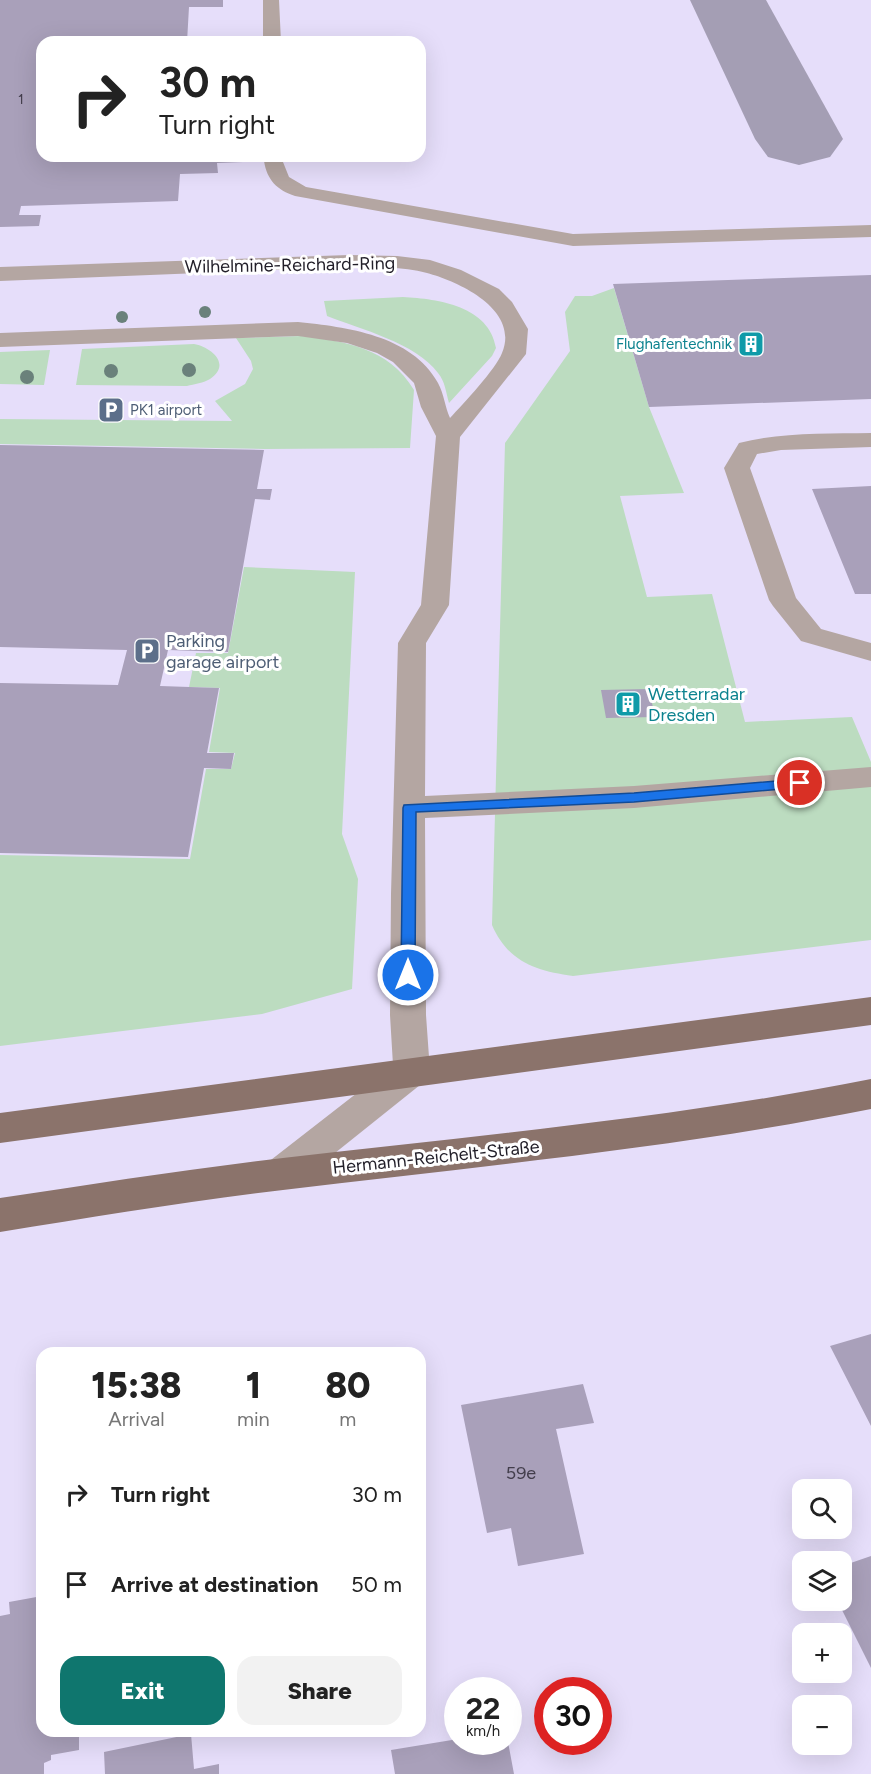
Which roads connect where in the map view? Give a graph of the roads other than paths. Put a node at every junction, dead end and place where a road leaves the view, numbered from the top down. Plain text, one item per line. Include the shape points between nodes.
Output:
1 (271, 0) edge
2 (272, 36) edge
3 (274, 162) edge
4 (871, 231) edge
5 (0, 274) edge
6 (0, 340) edge
7 (448, 436) junction
8 (871, 440) edge
9 (871, 652) edge
10 (871, 777) edge
11 (409, 808) junction
12 (871, 1011) edge
13 (412, 1071) junction
14 (871, 1094) edge
15 (0, 1128) edge
16 (281, 1174) junction
17 (0, 1215) edge

1 - 2 street
3 - 4 street via 285,187 302,192 573,240
5 - 7 street, Wilhelmine-Reichard-Ring via 349,261 397,262 453,275 491,294 504,306 517,329 514,354
6 - 7 street via 298,329 352,336 401,357 418,370
7 - 11 street via 435,605 412,643
8 - 9 street via 748,448 737,468 783,600 812,635
10 - 11 street via 634,797
11 - 13 street via 408,1015
12 - 13 main road
13 - 15 main road
13 - 16 street
14 - 16 main road, Hermann-Reichelt-Straße via 603,1139
16 - 17 main road, Hermann-Reichelt-Straße

